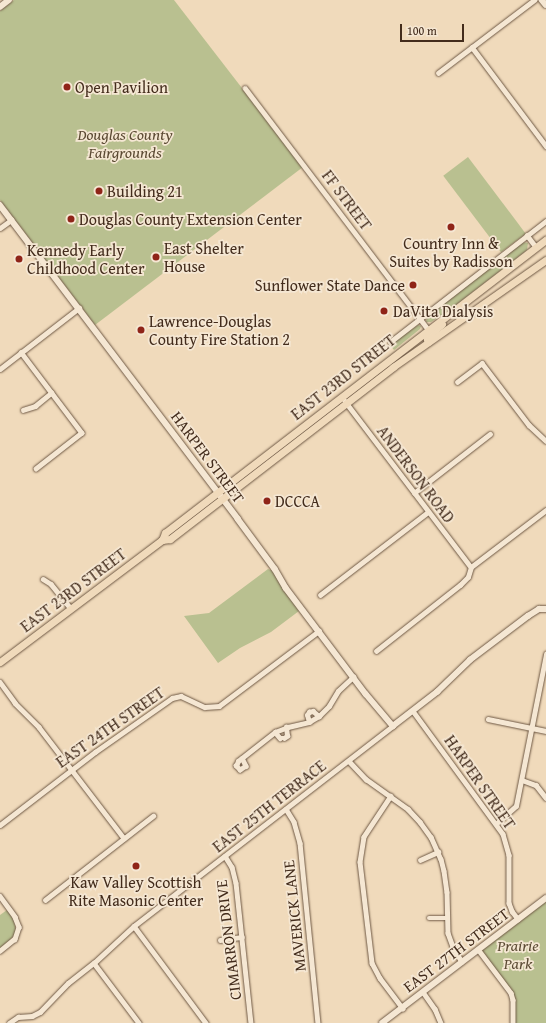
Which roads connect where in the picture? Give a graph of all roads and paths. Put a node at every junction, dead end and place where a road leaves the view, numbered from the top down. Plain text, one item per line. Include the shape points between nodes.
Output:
1 (9, 0) edge
2 (534, 0) edge
3 (542, 0) edge
4 (546, 5) edge
5 (0, 7) edge
6 (472, 47) junction
7 (438, 73) dead end
8 (245, 88) dead end
9 (546, 146) edge
10 (0, 205) edge
11 (11, 220) junction
12 (546, 221) edge
13 (0, 228) edge
14 (527, 235) junction
15 (546, 240) edge
16 (536, 247) junction
17 (546, 260) edge
18 (480, 289) junction
19 (79, 308) junction
20 (420, 318) junction
21 (428, 329) junction
22 (390, 342) dead end
23 (428, 342) junction
24 (21, 352) junction
25 (0, 369) edge
26 (457, 382) dead end
27 (51, 393) junction
28 (342, 396) junction
29 (346, 402) junction
30 (22, 410) dead end
31 (490, 434) dead end
32 (546, 441) edge
33 (36, 469) dead end
34 (218, 492) junction
35 (414, 493) junction
36 (223, 498) junction
37 (546, 510) edge
38 (428, 512) junction
39 (162, 540) junction
40 (471, 567) junction
41 (43, 579) dead end
42 (320, 596) dead end
43 (546, 608) edge
44 (71, 609) junction
45 (319, 631) junction
46 (376, 651) dead end
47 (546, 657) edge
48 (0, 662) edge
49 (353, 677) junction
50 (0, 682) edge
51 (413, 711) junction
52 (319, 716) junction
53 (488, 719) dead end
54 (309, 722) junction
55 (393, 726) junction
56 (286, 727) junction
57 (532, 728) junction
58 (546, 731) edge
59 (275, 732) junction
60 (242, 758) dead end
61 (348, 761) junction
62 (72, 770) junction
63 (522, 780) junction
64 (391, 796) junction
65 (546, 798) edge
66 (286, 809) junction
67 (153, 816) dead end
68 (497, 823) junction
69 (0, 825) edge
70 (124, 838) junction
71 (438, 852) junction
72 (225, 856) junction
73 (420, 860) dead end
74 (0, 896) edge
75 (546, 898) edge
76 (45, 900) dead end
77 (429, 918) dead end
78 (447, 918) junction
79 (518, 919) junction
80 (134, 926) junction
81 (242, 937) junction
82 (220, 940) dead end
83 (478, 950) junction
84 (0, 951) edge
85 (462, 962) junction
86 (94, 963) junction
87 (423, 992) junction
88 (403, 1008) junction
89 (9, 1023) edge
90 (139, 1023) edge
91 (206, 1023) edge
92 (251, 1023) edge
93 (318, 1023) edge
94 (382, 1023) edge
95 (441, 1023) edge
96 (513, 1023) edge

1 - 5 street
2 - 6 street
3 - 4 street
6 - 7 street
6 - 9 street
8 - 20 street, FF STREET
10 - 11 street, HARPER STREET
11 - 13 street
11 - 19 street, HARPER STREET
12 - 14 street
14 - 16 street
14 - 20 street
15 - 16 main road, EAST 23RD STREET
16 - 18 main road, EAST 23RD STREET
17 - 23 main road, EAST 23RD STREET
18 - 21 main road, EAST 23RD STREET
18 - 23 main road via 473,299 428,335
19 - 24 street
19 - 34 street, HARPER STREET
20 - 21 street, FF STREET
20 - 22 street
21 - 28 main road, EAST 23RD STREET
23 - 29 main road, EAST 23RD STREET
24 - 25 street
24 - 27 street
26 - 32 street via 482,363 529,425
27 - 30 street via 35,406
27 - 33 street via 82,433
28 - 29 street, ANDERSON ROAD
28 - 34 main road, EAST 23RD STREET
29 - 35 street, ANDERSON ROAD
29 - 36 main road, EAST 23RD STREET
31 - 35 street
34 - 36 street, HARPER STREET
34 - 39 main road, EAST 23RD STREET via 165,533
35 - 38 street, ANDERSON ROAD
36 - 39 main road, EAST 23RD STREET via 170,539
36 - 45 street, HARPER STREET
37 - 40 street
38 - 40 street, ANDERSON ROAD
38 - 42 street
39 - 44 main road, EAST 23RD STREET
40 - 46 street via 468,577 460,586
41 - 44 street via 51,584
43 - 51 street, EAST 25TH TERRACE via 528,616 476,655
44 - 48 main road, EAST 23RD STREET
45 - 49 street, HARPER STREET
45 - 62 street, EAST 24TH STREET via 219,706 205,707 184,696 172,698
47 - 57 street
49 - 52 street via 338,691
49 - 55 street, HARPER STREET
50 - 62 street
51 - 55 street, EAST 25TH TERRACE
51 - 68 street, HARPER STREET
52 - 54 street
52 - 54 street via 313,711 309,712
53 - 57 street
54 - 56 street
55 - 61 street, EAST 25TH TERRACE
56 - 59 street
56 - 59 street via 287,736 284,738 280,738
57 - 58 street
57 - 63 street
59 - 60 street
61 - 64 street via 366,779
61 - 66 street, EAST 25TH TERRACE
62 - 69 street, EAST 24TH STREET
62 - 70 street
63 - 65 street via 536,785
63 - 68 street via 516,806
64 - 71 street via 420,822
64 - 88 street via 364,837 360,862 372,963
66 - 72 street, EAST 25TH TERRACE
66 - 93 street, MAVERICK LANE via 294,822 300,843
67 - 70 street
68 - 79 street, HARPER STREET via 508,846 509,903
70 - 76 street
71 - 73 street
71 - 78 street via 446,882
72 - 80 street, EAST 25TH TERRACE
72 - 81 street, CIMARRON DRIVE via 235,874
74 - 84 street via 19,927 15,939
75 - 79 street, EAST 27TH STREET
77 - 78 street
78 - 85 street via 450,940
79 - 83 street, EAST 27TH STREET
80 - 86 street, EAST 25TH TERRACE
80 - 91 street
81 - 82 street
81 - 92 street, CIMARRON DRIVE
83 - 85 street, EAST 27TH STREET
83 - 96 street via 513,996
85 - 87 street, EAST 27TH STREET
86 - 89 street, EAST 25TH TERRACE via 68,983 40,1012
86 - 90 street
87 - 88 street, EAST 27TH STREET
87 - 95 street
88 - 94 street, EAST 27TH STREET

